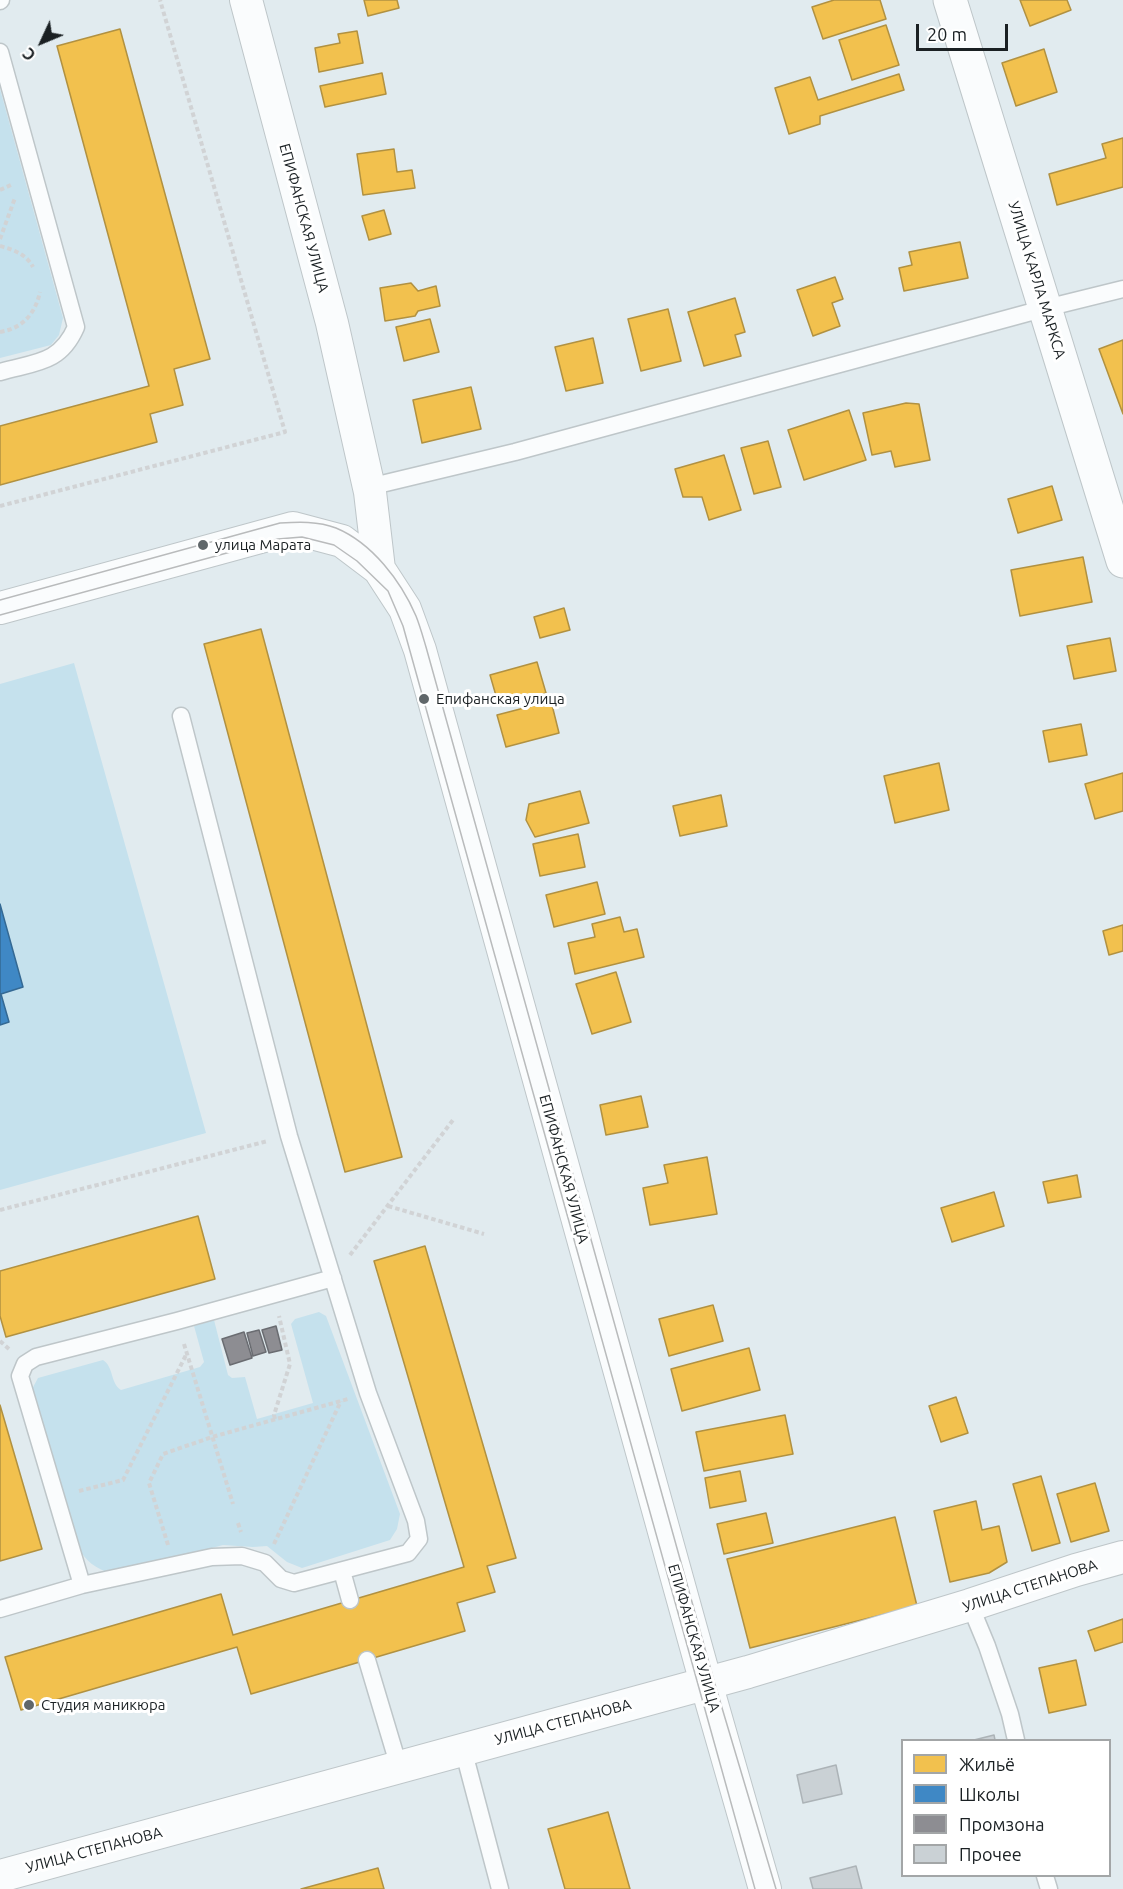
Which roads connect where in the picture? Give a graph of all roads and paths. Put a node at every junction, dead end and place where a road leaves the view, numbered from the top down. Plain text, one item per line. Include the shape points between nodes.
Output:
1 (160, 0) edge
2 (246, 0) edge
3 (950, 0) edge
4 (0, 52) edge
5 (0, 246) edge
6 (38, 276) dead end
7 (39, 284) dead end
8 (1123, 289) edge
9 (1046, 308) junction
10 (0, 332) edge
11 (0, 372) edge
12 (369, 487) junction
13 (0, 506) edge
14 (1123, 561) edge
15 (379, 568) junction
16 (0, 608) edge
17 (181, 716) dead end
18 (453, 1120) dead end
19 (289, 1136) junction
20 (388, 1206) junction
21 (0, 1210) edge
22 (484, 1234) dead end
23 (333, 1278) junction
24 (274, 1294) junction
25 (177, 1321) junction
26 (187, 1353) junction
27 (368, 1393) junction
28 (341, 1401) junction
29 (275, 1419) junction
30 (212, 1437) junction
31 (81, 1502) dead end
32 (233, 1504) dead end
33 (1123, 1557) edge
34 (265, 1563) junction
35 (174, 1565) junction
36 (342, 1571) junction
37 (82, 1586) junction
38 (350, 1600) dead end
39 (970, 1605) junction
40 (0, 1608) edge
41 (368, 1660) dead end
42 (706, 1683) junction
43 (1016, 1739) edge
44 (463, 1749) junction
45 (399, 1767) junction
46 (0, 1876) edge
47 (500, 1889) edge
48 (765, 1889) edge

1 - 13 path via 285,432
2 - 12 street, ЕПИФАНСКАЯ УЛИЦА via 332,323
3 - 9 main road, УЛИЦА КАРЛА МАРКСА
4 - 11 lane via 76,327 69,343 55,356
5 - 6 path via 16,250 30,261
7 - 10 path via 35,308 25,322
8 - 9 lane
9 - 12 lane via 515,452
9 - 14 main road, УЛИЦА КАРЛА МАРКСА
12 - 15 street, ЕПИФАНСКАЯ УЛИЦА
15 - 16 street via 342,541 292,528
15 - 42 street, ЕПИФАНСКАЯ УЛИЦА via 405,609 420,650
17 - 19 lane
18 - 20 path
19 - 21 path
19 - 23 lane
20 - 22 path
20 - 23 path
23 - 24 lane
23 - 27 lane
24 - 25 lane
24 - 29 path via 290,1364
25 - 26 path
25 - 37 lane via 36,1357 22,1370 20,1376
26 - 30 path
26 - 31 path via 123,1480 78,1491
27 - 28 path
27 - 36 lane via 416,1521 419,1539 408,1553
28 - 29 path
28 - 34 path
29 - 30 path
30 - 32 path
30 - 35 path via 163,1454 149,1483
33 - 39 street, УЛИЦА СТЕПАНОВА
34 - 35 lane via 242,1556
34 - 36 lane via 280,1579 294,1583
35 - 37 lane
36 - 38 lane
37 - 40 lane
39 - 42 street, УЛИЦА СТЕПАНОВА
39 - 43 lane
41 - 45 lane
42 - 44 street, УЛИЦА СТЕПАНОВА
42 - 48 street, ЕПИФАНСКАЯ УЛИЦА
44 - 45 street, УЛИЦА СТЕПАНОВА
44 - 47 lane
45 - 46 street, УЛИЦА СТЕПАНОВА

